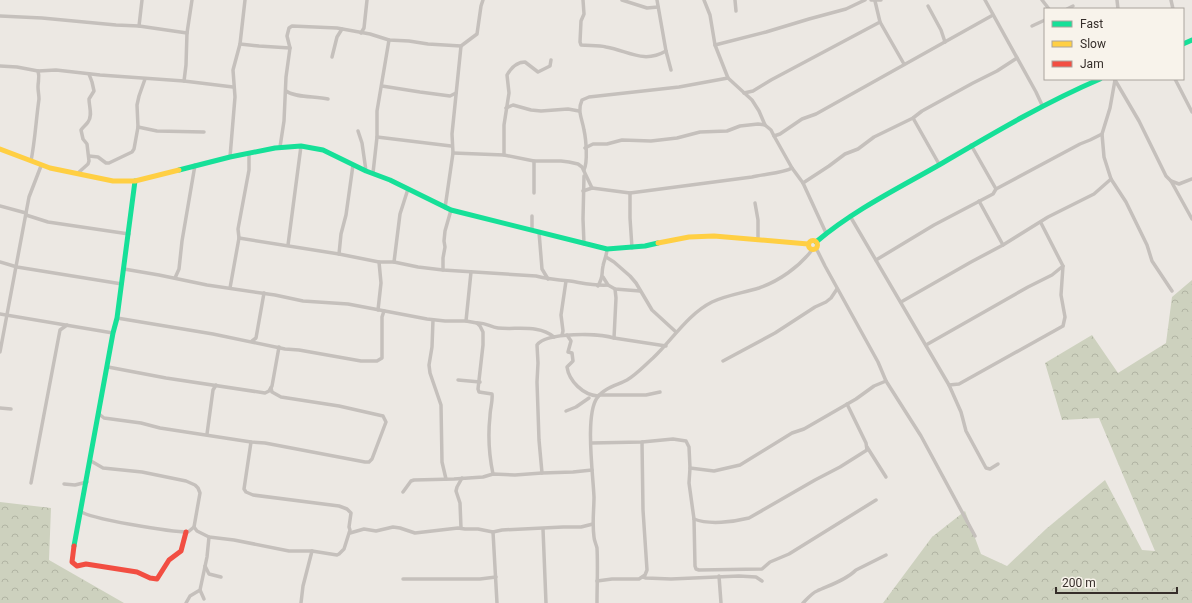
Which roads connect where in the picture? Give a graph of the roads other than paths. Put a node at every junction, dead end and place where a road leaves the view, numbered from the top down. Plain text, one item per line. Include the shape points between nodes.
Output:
1 (142, 0) edge
2 (192, 0) edge
3 (245, 0) edge
4 (367, 0) edge
5 (483, 0) edge
6 (583, 0) edge
7 (622, 0) edge
8 (657, 0) edge
9 (704, 0) edge
10 (735, 0) edge
11 (864, 0) edge
12 (873, 0) edge
13 (882, 0) edge
14 (985, 0) edge
15 (1042, 0) edge
16 (928, 6) dead end
17 (1073, 6) dead end
18 (658, 7) junction
19 (1048, 8) edge
20 (1069, 8) edge
21 (736, 11) dead end
22 (993, 15) junction
23 (0, 16) edge
24 (1044, 20) edge
25 (880, 22) junction
26 (138, 26) junction
27 (1032, 26) dead end
28 (337, 28) junction
29 (364, 28) junction
30 (342, 29) junction
31 (187, 32) junction
32 (339, 33) junction
33 (361, 33) junction
34 (370, 34) junction
35 (388, 40) junction
36 (945, 42) junction
37 (240, 44) junction
38 (715, 45) junction
39 (461, 46) junction
40 (290, 48) junction
41 (666, 51) junction
42 (332, 57) dead end
43 (1017, 58) junction
44 (551, 60) dead end
45 (904, 64) junction
46 (0, 66) edge
47 (671, 70) dead end
48 (38, 71) junction
49 (44, 71) junction
50 (89, 74) junction
51 (39, 76) junction
52 (728, 78) junction
53 (145, 79) junction
54 (1115, 80) edge
55 (1116, 80) edge
56 (1176, 80) edge
57 (184, 81) junction
58 (1086, 81) edge
59 (382, 86) junction
60 (233, 87) junction
61 (286, 91) junction
62 (744, 92) junction
63 (456, 93) junction
64 (290, 94) junction
65 (450, 96) junction
66 (285, 98) junction
67 (328, 99) dead end
68 (455, 100) junction
69 (1042, 105) junction
70 (506, 108) junction
71 (579, 112) junction
72 (1192, 112) edge
73 (913, 118) junction
74 (765, 125) junction
75 (138, 127) junction
76 (358, 130) dead end
77 (204, 132) dead end
78 (1102, 134) junction
79 (774, 136) junction
80 (377, 137) junction
81 (972, 145) junction
82 (301, 146) junction
83 (452, 146) junction
84 (280, 147) junction
85 (585, 148) junction
86 (0, 149) edge
87 (453, 153) junction
88 (249, 154) junction
89 (504, 155) junction
90 (89, 156) junction
91 (230, 157) junction
92 (31, 161) junction
93 (534, 161) junction
94 (585, 162) junction
95 (578, 164) junction
96 (939, 164) junction
97 (195, 165) junction
98 (353, 165) junction
99 (41, 166) junction
100 (792, 168) junction
101 (366, 171) junction
102 (584, 172) junction
103 (78, 173) junction
104 (373, 173) junction
105 (1192, 178) edge
106 (1111, 179) junction
107 (135, 181) junction
108 (1171, 181) junction
109 (803, 182) junction
110 (592, 188) junction
111 (408, 189) junction
112 (996, 189) junction
113 (583, 191) junction
114 (534, 193) dead end
115 (630, 193) junction
116 (979, 202) junction
117 (756, 203) dead end
118 (0, 206) edge
119 (445, 208) junction
120 (451, 210) junction
121 (26, 214) junction
122 (532, 216) dead end
123 (850, 216) junction
124 (1192, 219) edge
125 (1040, 223) junction
126 (532, 230) junction
127 (539, 232) junction
128 (129, 234) junction
129 (826, 234) junction
130 (239, 238) junction
131 (758, 240) junction
132 (584, 244) junction
133 (808, 244) junction
134 (288, 245) junction
135 (1003, 245) junction
136 (815, 247) junction
137 (632, 248) junction
138 (607, 249) junction
139 (339, 254) junction
140 (606, 257) junction
141 (876, 260) junction
142 (0, 262) edge
143 (379, 262) junction
144 (394, 262) junction
145 (1063, 266) junction
146 (17, 267) junction
147 (542, 269) junction
148 (124, 270) junction
149 (443, 270) junction
150 (471, 272) junction
151 (536, 276) junction
152 (603, 277) junction
153 (175, 278) junction
154 (548, 280) junction
155 (566, 281) junction
156 (122, 284) junction
157 (608, 285) junction
158 (598, 286) junction
159 (230, 288) junction
160 (615, 289) junction
161 (837, 289) junction
162 (640, 291) junction
163 (1172, 291) dead end
164 (264, 293) junction
165 (901, 302) junction
166 (378, 310) junction
167 (384, 311) junction
168 (0, 314) edge
169 (8, 315) junction
170 (117, 318) junction
171 (433, 320) junction
172 (466, 321) junction
173 (477, 323) junction
174 (67, 325) junction
175 (676, 332) junction
176 (113, 333) junction
177 (564, 334) junction
178 (554, 337) junction
179 (256, 338) junction
180 (614, 338) junction
181 (252, 341) junction
182 (259, 343) junction
183 (926, 345) junction
184 (666, 346) junction
185 (279, 347) junction
186 (0, 352) edge
187 (723, 361) dead end
188 (108, 367) junction
189 (458, 380) dead end
190 (886, 381) junction
191 (480, 382) junction
192 (216, 385) junction
193 (949, 385) junction
194 (616, 386) junction
195 (271, 388) junction
196 (660, 392) dead end
197 (616, 395) junction
198 (588, 396) junction
199 (598, 396) junction
200 (847, 404) junction
201 (592, 406) junction
202 (0, 408) edge
203 (11, 410) dead end
204 (566, 411) dead end
205 (98, 414) junction
206 (207, 434) junction
207 (251, 442) junction
208 (642, 442) junction
209 (591, 443) junction
210 (867, 447) junction
211 (90, 461) junction
212 (998, 464) dead end
213 (690, 468) junction
214 (592, 470) junction
215 (542, 473) junction
216 (493, 474) junction
217 (886, 477) dead end
218 (462, 478) junction
219 (446, 479) junction
220 (87, 482) junction
221 (31, 483) dead end
222 (64, 484) dead end
223 (404, 492) dead end
224 (876, 500) dead end
225 (79, 510) junction
226 (694, 519) junction
227 (593, 524) junction
228 (194, 527) junction
229 (461, 528) junction
230 (543, 529) junction
231 (186, 532) junction
232 (493, 532) junction
233 (350, 533) junction
234 (209, 536) junction
235 (975, 536) dead end
236 (312, 551) junction
237 (886, 555) dead end
238 (205, 566) junction
239 (643, 576) junction
240 (719, 576) junction
241 (221, 577) dead end
242 (496, 578) junction
243 (404, 580) dead end
244 (597, 581) junction
245 (762, 581) dead end
246 (200, 590) junction
247 (204, 599) dead end
248 (186, 603) edge
249 (301, 603) edge
250 (497, 603) edge
251 (546, 603) edge
252 (597, 603) edge
253 (721, 603) edge
254 (803, 603) edge

1 - 26 street
2 - 31 street
3 - 37 street
4 - 29 street
5 - 39 street via 477,34
6 - 41 street via 584,14 580,21 581,44 608,47 640,57 655,56
7 - 18 street via 647,8
8 - 18 street
9 - 38 street via 710,15
10 - 21 street
11 - 38 street via 846,9
12 - 13 street
12 - 25 street
14 - 22 street
15 - 19 street
16 - 36 street
17 - 20 street
18 - 41 street
22 - 36 street
22 - 43 street
23 - 26 street
24 - 27 street
25 - 45 street
25 - 62 street via 753,91
26 - 31 street
28 - 30 street
28 - 32 street
28 - 40 street via 292,26 288,32
29 - 33 street
29 - 34 street
30 - 32 street
30 - 33 street
31 - 57 street
32 - 42 street
33 - 34 street
34 - 35 street
35 - 39 street
35 - 59 street
36 - 45 street
37 - 40 street
37 - 60 street via 233,70
38 - 52 street
39 - 63 street
40 - 61 street
41 - 47 street
43 - 69 street
43 - 73 street
44 - 70 street via 550,66 538,72 525,62 513,67 507,75 509,93
45 - 79 street
46 - 48 street
48 - 49 street
48 - 51 street
49 - 50 street
49 - 51 street
50 - 53 street
50 - 90 street via 94,91 89,99 89,121 81,130
51 - 92 street via 39,98
52 - 62 street
52 - 71 street via 678,87 589,97 582,100
53 - 57 street
53 - 75 street via 137,105
54 - 78 street
55 - 108 street
56 - 72 street
57 - 60 street
58 - 69 street
59 - 65 street
59 - 80 street via 377,111
60 - 91 street via 235,97
61 - 64 street
61 - 66 street
62 - 74 street via 756,105
63 - 65 street
63 - 68 street
64 - 66 street
64 - 67 street
65 - 68 street
66 - 84 street
68 - 83 street
69 - 81 street
70 - 71 street via 513,105 532,110 568,109
70 - 89 street
71 - 85 street
73 - 96 street
73 - 109 street via 874,137
74 - 79 street
74 - 85 street via 740,126 727,131 700,132 651,141 622,140 593,144
75 - 77 street via 157,131
75 - 90 street via 134,149 129,154 109,163 98,156
76 - 101 street
78 - 106 street via 1104,157
78 - 112 street
79 - 100 street
80 - 83 street
80 - 104 street
81 - 96 street
81 - 112 street
82 - 84 street
82 - 98 street via 323,150
82 - 134 street
83 - 87 street
84 - 88 street
85 - 94 street
86 - 92 street
87 - 89 street
87 - 119 street
88 - 91 street
88 - 130 street via 249,170 238,229
89 - 93 street
90 - 103 street via 88,164
91 - 97 street
92 - 99 street
93 - 95 street
93 - 114 street
94 - 95 street
94 - 102 street
95 - 102 street
96 - 123 street
97 - 107 street
97 - 153 street via 179,269
98 - 101 street
98 - 139 street
99 - 103 street
99 - 121 street via 29,197
100 - 109 street
100 - 115 street via 752,177
101 - 104 street
102 - 110 street
102 - 113 street
103 - 107 street via 113,181
104 - 111 street
105 - 108 street via 1180,184
106 - 125 street via 1094,194
106 - 163 street via 1129,208 1152,261
107 - 128 street
108 - 124 street
109 - 129 street
110 - 113 street
110 - 115 street
111 - 119 street
111 - 144 street via 400,214
112 - 116 street via 993,194
113 - 132 street
115 - 137 street
116 - 135 street
116 - 141 street via 934,225
117 - 131 street
118 - 121 street
119 - 120 street
120 - 126 street
120 - 149 street via 445,231
121 - 128 street via 48,222
121 - 146 street
122 - 126 street
123 - 129 street
123 - 141 street
125 - 135 street
125 - 145 street
126 - 127 street
127 - 132 street
127 - 147 street
128 - 148 street
129 - 136 street
130 - 134 street
130 - 159 street
131 - 133 street
131 - 137 street via 714,236 689,237
132 - 138 street
133 - 136 street via 809,248
133 - 136 street via 812,241
134 - 139 street
135 - 165 street
136 - 161 street
136 - 175 street via 792,270 759,288 712,302
137 - 138 street
138 - 140 street
139 - 143 street
140 - 152 street
140 - 162 street via 630,276
141 - 165 street
142 - 146 street
143 - 144 street
143 - 166 street via 381,297
144 - 149 street
145 - 183 street via 1048,277
145 - 193 street via 1063,326 959,384
146 - 156 street
146 - 169 street
147 - 151 street
147 - 154 street
148 - 153 street
148 - 156 street
149 - 150 street
150 - 151 street
150 - 172 street
151 - 154 street
152 - 157 street
152 - 158 street
153 - 159 street
154 - 155 street
155 - 158 street
155 - 177 street via 561,315
156 - 170 street
157 - 158 street
157 - 160 street
159 - 164 street
160 - 162 street
160 - 180 street
161 - 187 street via 826,302
161 - 190 street
162 - 175 street via 652,310
164 - 166 street via 303,301 348,304
164 - 179 street
165 - 183 street
166 - 167 street
167 - 171 street
167 - 185 street via 380,360 362,361
168 - 169 street
169 - 174 street
169 - 186 street
170 - 176 street
170 - 181 street
171 - 172 street
171 - 219 street via 429,365 441,405 442,462
172 - 173 street
173 - 178 street via 500,328 542,330
173 - 191 street via 483,332
174 - 176 street
174 - 221 street via 60,330
175 - 184 street
176 - 188 street
177 - 178 street
177 - 180 street
177 - 198 street via 571,341 568,352 572,353 573,361 567,367 567,371
178 - 215 street via 542,340 536,348
179 - 181 street
179 - 182 street
180 - 184 street
181 - 182 street
182 - 185 street
183 - 193 street
184 - 194 street via 628,379
185 - 195 street
188 - 192 street
188 - 205 street
189 - 191 street
190 - 200 street
190 - 235 street via 921,436
191 - 216 street via 479,392 492,394 493,398 489,416 489,435
192 - 195 street via 261,393
192 - 206 street via 213,390
193 - 212 street via 966,431 986,468
194 - 197 street
194 - 199 street
195 - 207 street via 272,392 282,397 383,416 386,422 375,453 369,462 365,462
196 - 197 street via 646,395
197 - 199 street
198 - 199 street
198 - 201 street
198 - 204 street via 576,407
199 - 201 street
200 - 210 street
200 - 213 street via 804,429 788,435 740,465 714,471
201 - 209 street
202 - 203 street
205 - 206 street via 104,418
205 - 211 street
206 - 207 street
207 - 233 street via 244,489 246,492 344,508 351,512
208 - 209 street
208 - 213 street via 673,439 686,441
208 - 239 street via 647,570
209 - 214 street
210 - 217 street
210 - 226 street via 840,467 752,516 728,522
211 - 220 street
211 - 228 street via 103,468 142,472 195,485 200,493
213 - 226 street via 689,483
214 - 215 street
214 - 227 street
215 - 216 street
216 - 218 street
218 - 219 street
218 - 229 street via 456,492 461,509
219 - 223 street via 412,480
220 - 222 street
220 - 225 street
224 - 226 street via 762,569 696,569
225 - 231 street via 87,515 112,521
225 - 231 street via 71,560 77,566 86,564 137,571 150,579 157,579 169,560 183,548
227 - 230 street
227 - 244 street
228 - 231 street
228 - 234 street
229 - 232 street
229 - 233 street via 415,533 393,527
230 - 232 street
230 - 251 street
232 - 242 street
233 - 236 street via 340,554
234 - 236 street via 289,551
234 - 238 street
236 - 249 street
237 - 254 street via 817,591
238 - 241 street via 209,574
238 - 246 street
239 - 240 street via 671,579
239 - 244 street via 639,579 612,578
240 - 245 street via 756,577
240 - 253 street
242 - 243 street
242 - 250 street
244 - 252 street
246 - 247 street
246 - 248 street via 188,598

